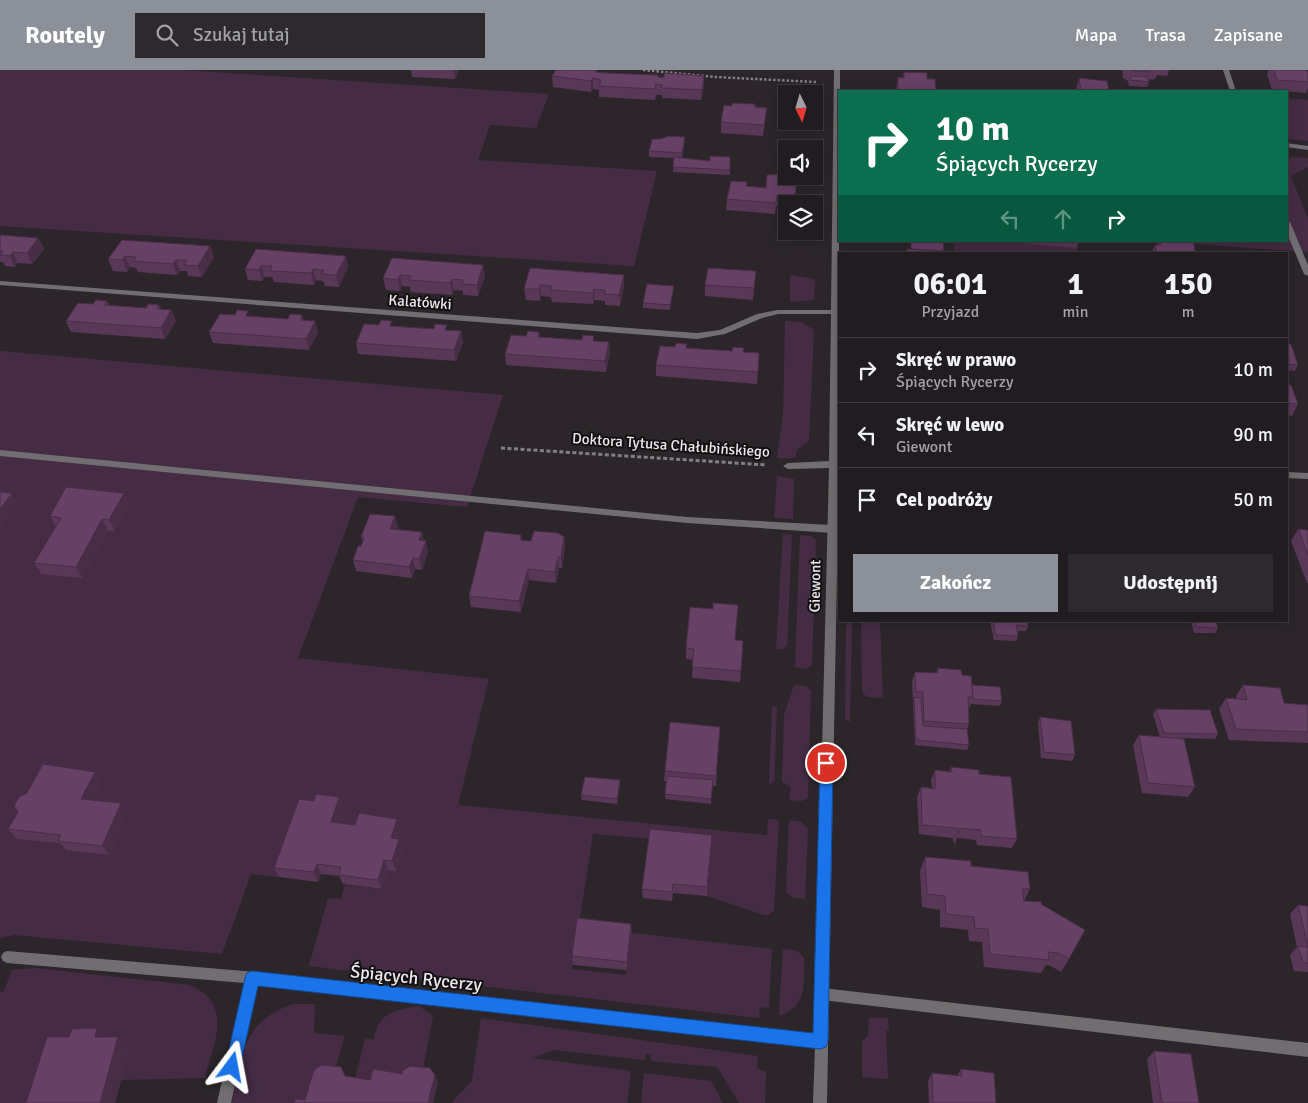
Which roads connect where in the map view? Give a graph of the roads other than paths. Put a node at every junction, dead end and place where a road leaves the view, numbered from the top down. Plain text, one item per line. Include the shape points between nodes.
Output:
1 (837, 70) edge
2 (1226, 70) edge
3 (1233, 90) edge
4 (1288, 144) edge
5 (1308, 148) edge
6 (1288, 227) edge
7 (1308, 274) edge
8 (0, 283) edge
9 (835, 312) junction
10 (0, 453) edge
11 (836, 464) edge
12 (788, 466) road end
13 (1288, 475) edge
14 (1308, 476) edge
15 (832, 529) junction
16 (7, 957) dead end
17 (252, 978) junction
18 (822, 994) junction
19 (820, 1041) junction
20 (1308, 1050) edge
21 (224, 1103) edge
22 (820, 1103) edge

1 - 9 street, Giewont
2 - 3 street
4 - 5 street
6 - 7 street
8 - 9 street, Kalatówki via 697,336 722,332 778,312
9 - 11 street, Giewont
10 - 15 street via 687,520
11 - 12 street, Doktora Tytusa Chałubińskiego
11 - 15 street, Giewont
13 - 14 street
15 - 18 street, Giewont
16 - 17 street, Śpiących Rycerzy
17 - 19 street, Śpiących Rycerzy
17 - 21 street
18 - 19 street, Giewont
18 - 20 street
19 - 22 street, Giewont

